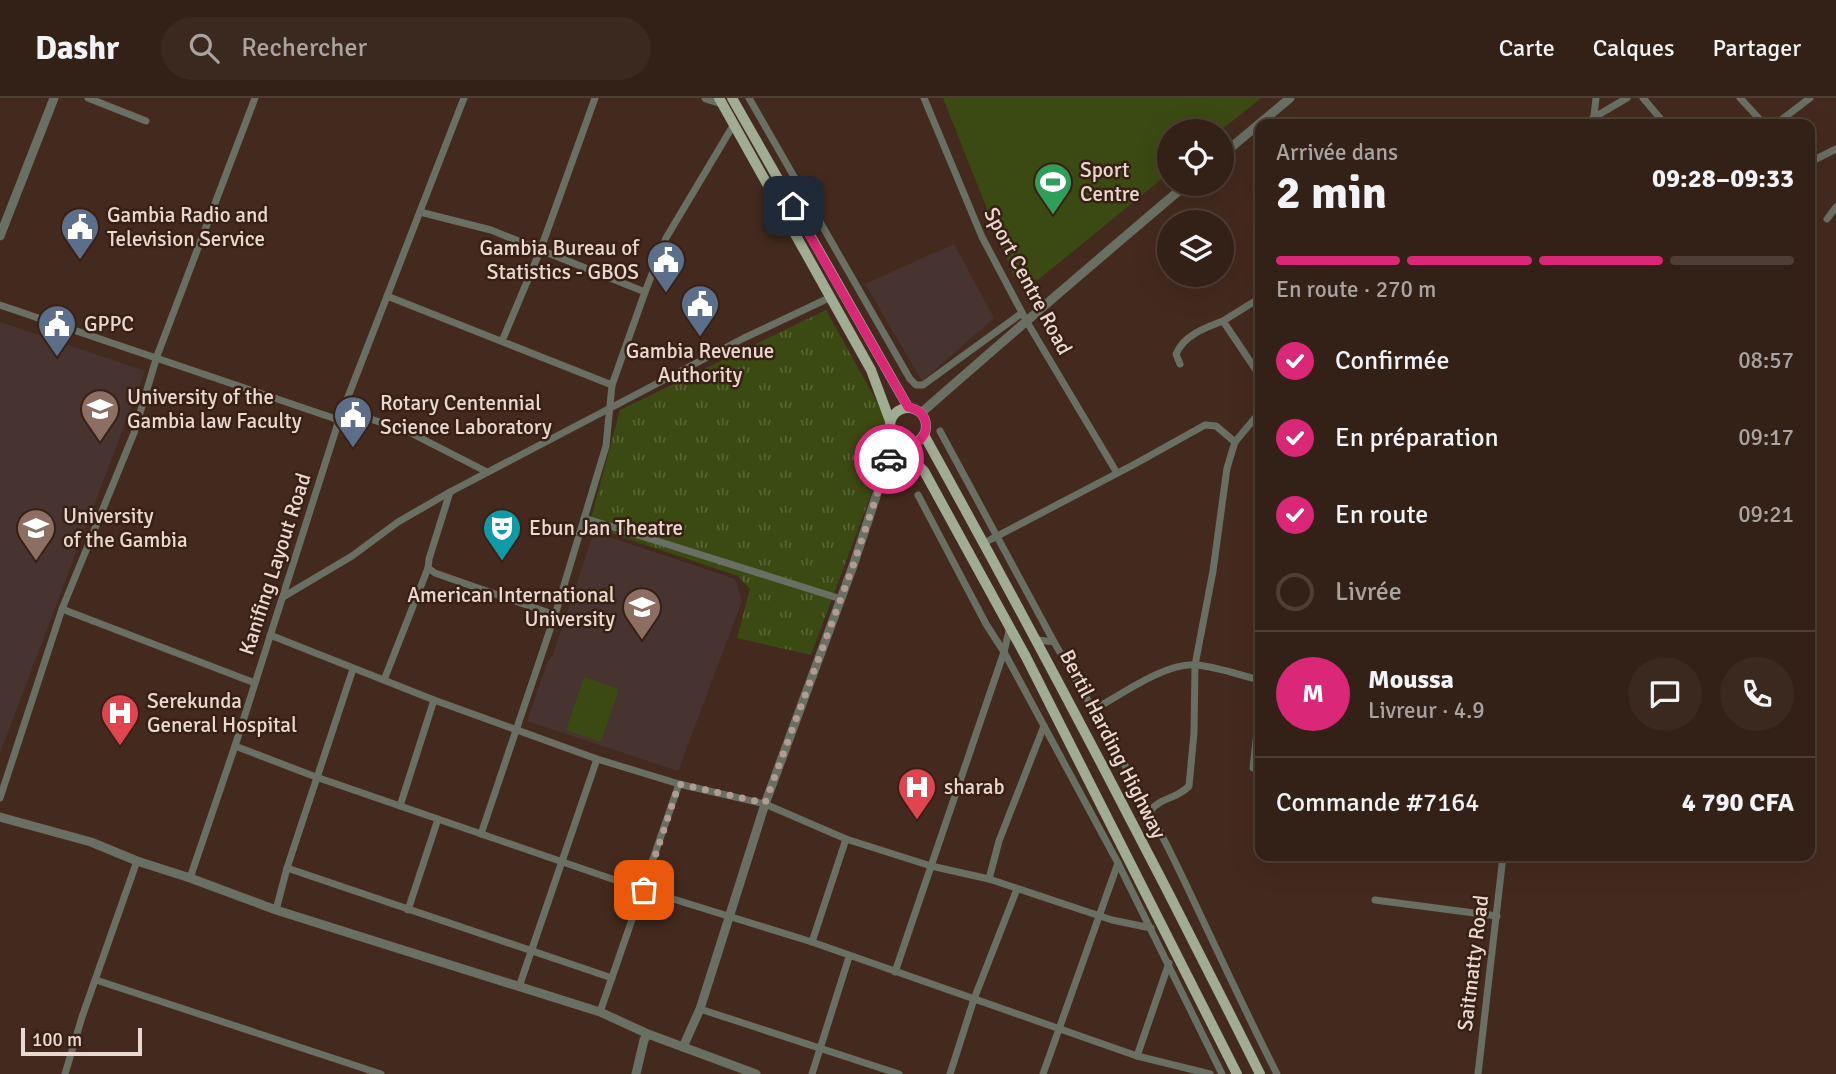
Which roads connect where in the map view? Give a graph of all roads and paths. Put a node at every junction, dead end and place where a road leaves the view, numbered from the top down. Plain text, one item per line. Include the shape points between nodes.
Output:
1 (54, 98) edge
2 (88, 98) edge
3 (255, 98) edge
4 (464, 98) edge
5 (595, 98) edge
6 (706, 98) edge
7 (749, 98) edge
8 (924, 98) edge
9 (1290, 98) edge
10 (1596, 98) edge
11 (1627, 98) edge
12 (1643, 98) edge
13 (1740, 98) edge
14 (1810, 98) edge
15 (724, 100) edge
16 (1265, 119) edge
17 (1593, 119) edge
18 (1596, 119) edge
19 (1661, 119) edge
20 (1759, 119) edge
21 (1783, 119) edge
22 (146, 121) dead end
23 (734, 124) junction
24 (1255, 127) edge
25 (1234, 145) edge
26 (1836, 149) edge
27 (1815, 160) edge
28 (1173, 196) edge
29 (1836, 207) edge
30 (420, 212) junction
31 (1826, 219) dead end
32 (0, 236) edge
33 (540, 251) junction
34 (645, 292) junction
35 (387, 296) junction
36 (831, 298) junction
37 (1255, 301) edge
38 (0, 305) edge
39 (1022, 313) junction
40 (1223, 321) junction
41 (1027, 323) junction
42 (502, 341) junction
43 (157, 356) junction
44 (1180, 364) dead end
45 (1255, 369) edge
46 (612, 385) junction
47 (908, 407) junction
48 (343, 410) junction
49 (609, 410) junction
50 (921, 413) junction
51 (1255, 418) edge
52 (339, 420) junction
53 (890, 421) junction
54 (940, 431) dead end
55 (924, 435) junction
56 (899, 442) junction
57 (1235, 442) junction
58 (487, 472) junction
59 (1117, 473) junction
60 (450, 492) junction
61 (918, 495) dead end
62 (584, 518) junction
63 (998, 535) junction
64 (984, 543) junction
65 (428, 568) junction
66 (282, 598) junction
67 (841, 599) junction
68 (62, 609) junction
69 (555, 614) junction
70 (1010, 626) junction
71 (270, 635) junction
72 (1038, 640) junction
73 (1054, 642) junction
74 (1003, 652) junction
75 (1195, 665) junction
76 (353, 669) junction
77 (1255, 679) edge
78 (384, 680) junction
79 (256, 682) junction
80 (434, 700) junction
81 (1093, 710) junction
82 (1044, 726) junction
83 (515, 729) junction
84 (235, 746) junction
85 (1255, 750) edge
86 (597, 759) junction
87 (1253, 768) dead end
88 (316, 777) junction
89 (679, 784) junction
90 (0, 798) edge
91 (765, 803) junction
92 (400, 806) junction
93 (1149, 812) junction
94 (0, 817) edge
95 (438, 819) junction
96 (481, 834) junction
97 (846, 839) junction
98 (137, 861) junction
99 (1502, 861) edge
100 (562, 862) junction
101 (1118, 863) junction
102 (931, 866) junction
103 (287, 868) junction
104 (190, 878) junction
105 (989, 879) junction
106 (1017, 888) junction
107 (644, 890) junction
108 (1375, 900) dead end
109 (276, 910) junction
110 (408, 910) junction
111 (1100, 916) junction
112 (1497, 916) junction
113 (727, 917) junction
114 (1151, 928) junction
115 (812, 942) junction
116 (531, 950) junction
117 (849, 957) junction
118 (1169, 963) junction
119 (895, 972) junction
120 (612, 978) junction
121 (96, 980) junction
122 (519, 987) junction
123 (974, 999) junction
124 (699, 1009) junction
125 (600, 1012) junction
126 (1057, 1029) junction
127 (649, 1034) junction
128 (683, 1047) junction
129 (820, 1049) junction
130 (1138, 1056) junction
131 (65, 1074) edge
132 (381, 1074) edge
133 (636, 1074) edge
134 (756, 1074) edge
135 (812, 1074) edge
136 (899, 1074) edge
137 (950, 1074) edge
138 (1043, 1074) edge
139 (1210, 1074) edge
140 (1222, 1074) edge
141 (1237, 1074) edge
142 (1260, 1074) edge
143 (1277, 1074) edge
144 (1478, 1074) edge

1 - 32 street
2 - 22 street
3 - 43 street
4 - 30 street, Kanifing Layout Road
5 - 33 street
6 - 15 street
7 - 39 street via 916,385 923,385
8 - 39 street, Sport Centre Road via 982,237
9 - 16 street
10 - 17 street
11 - 18 street
12 - 19 street
13 - 20 street
14 - 21 street
15 - 23 main road
15 - 47 main road
23 - 34 street via 666,238
23 - 36 main road
24 - 25 street
26 - 27 street
28 - 41 street
29 - 31 street
30 - 33 street via 491,230
30 - 35 street, Kanifing Layout Road
33 - 34 street
33 - 42 street
34 - 46 street
35 - 42 street
35 - 48 street, Kanifing Layout Road
36 - 49 street
36 - 53 main road via 871,370
37 - 40 street
38 - 43 street
39 - 41 street, Sport Centre Road
40 - 44 street via 1195,333 1180,346 1176,354
40 - 45 street
41 - 50 street
41 - 59 street, Sport Centre Road
42 - 46 street
43 - 52 street
43 - 68 street via 134,433
46 - 49 street
47 - 50 main road
47 - 53 main road
48 - 52 street, Kanifing Layout Road
48 - 58 street via 407,431
49 - 58 street
49 - 62 street via 606,446
50 - 55 main road via 926,421
51 - 57 street
52 - 66 street, Kanifing Layout Road
53 - 56 main road via 890,431
54 - 63 street
55 - 56 main road via 918,442
55 - 64 main road, Bertil Harding Highway
56 - 67 street
56 - 70 main road, Bertil Harding Highway via 923,471
57 - 59 street via 1216,426 1205,425
57 - 75 street
58 - 60 street
59 - 63 street
60 - 65 street
60 - 66 street
61 - 74 street
62 - 67 street
62 - 69 street
63 - 64 street
63 - 73 street
64 - 72 main road, Bertil Harding Highway
65 - 69 street
65 - 78 street
66 - 71 street, Kanifing Layout Road
67 - 91 street
68 - 79 street
68 - 90 street
69 - 83 street
70 - 74 street
70 - 141 main road, Bertil Harding Highway
71 - 76 street
71 - 79 street, Kanifing Layout Road
72 - 73 street
72 - 142 main road, Bertil Harding Highway
73 - 81 street
74 - 82 street
74 - 102 street
75 - 77 street
75 - 81 street via 1163,672
75 - 93 street via 1189,786 1157,802
76 - 78 street
76 - 88 street
78 - 80 street
79 - 84 street, Kanifing Layout Road
80 - 83 street
80 - 92 street
81 - 93 street
82 - 101 street
82 - 105 street
83 - 86 street
83 - 96 street
84 - 88 street
84 - 104 street, Kanifing Layout Road
85 - 87 street
86 - 89 street
86 - 100 street
88 - 92 street
88 - 103 street
89 - 91 street
89 - 107 street
91 - 97 street
91 - 113 street
92 - 95 street
93 - 143 street
94 - 98 street via 91,842
95 - 96 street
95 - 110 street
96 - 100 street
97 - 102 street
97 - 115 street
98 - 104 street
98 - 121 street
99 - 112 street, Saitmatty Road
100 - 107 street
100 - 116 street
101 - 111 street
101 - 114 street
102 - 105 street
102 - 119 street
103 - 109 street
103 - 110 street
104 - 109 street
105 - 106 street
106 - 111 street
106 - 123 street
107 - 113 street
107 - 120 street
108 - 112 street
109 - 122 street
110 - 116 street
111 - 114 street
111 - 126 street
112 - 144 street, Saitmatty Road
113 - 115 street
113 - 124 street
114 - 118 street
115 - 117 street
116 - 120 street
116 - 122 street
117 - 119 street
117 - 129 street
118 - 130 street
118 - 140 street
119 - 123 street
120 - 125 street
121 - 131 street
121 - 132 street
122 - 125 street
123 - 126 street
123 - 137 street
124 - 128 street
124 - 129 street
125 - 127 street
126 - 130 street
126 - 138 street
127 - 128 street
127 - 133 street
128 - 134 street
129 - 135 street
129 - 136 street
130 - 139 street

